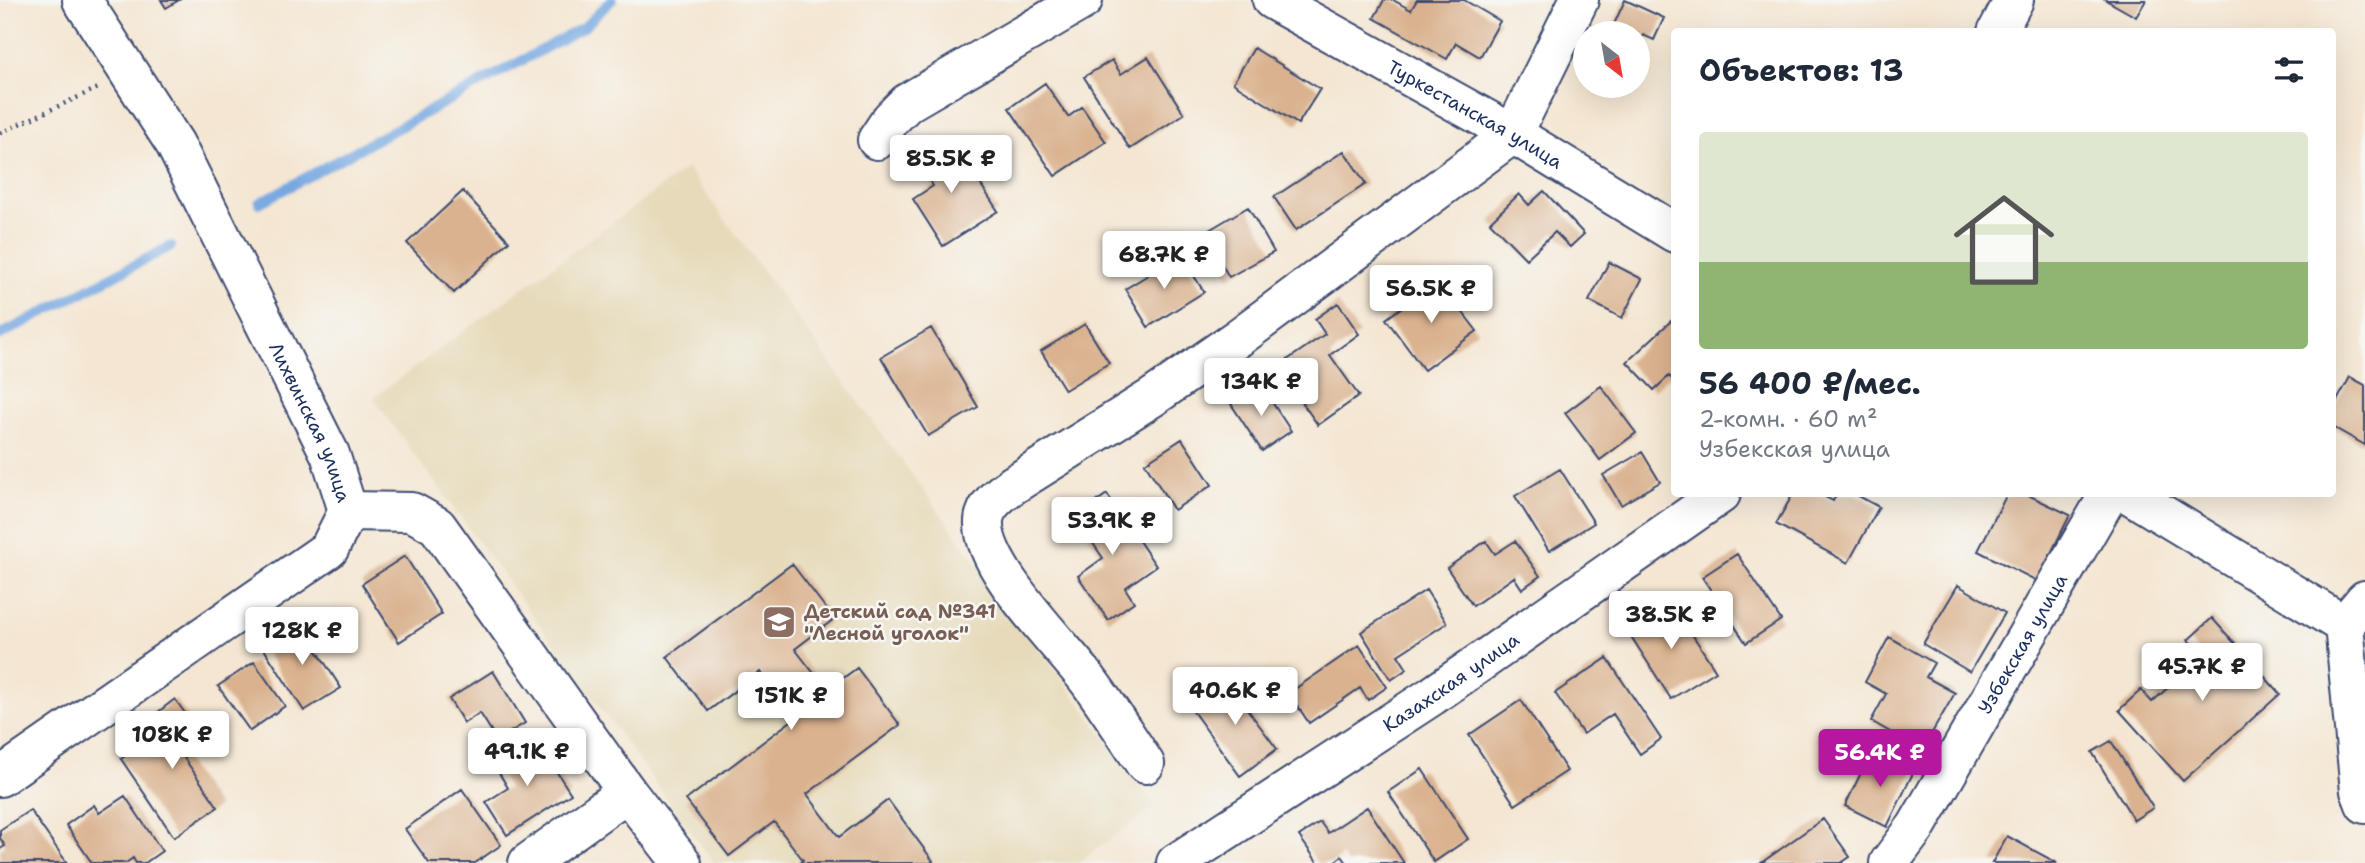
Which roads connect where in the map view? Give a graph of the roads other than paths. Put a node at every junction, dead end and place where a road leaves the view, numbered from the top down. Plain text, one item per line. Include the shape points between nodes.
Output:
1 (82, 0) edge
2 (1083, 0) edge
3 (1272, 0) edge
4 (1579, 0) edge
5 (2014, 0) edge
6 (1999, 28) edge
7 (1513, 134) junction
8 (877, 140) dead end
9 (1671, 231) edge
10 (1717, 497) edge
11 (2107, 497) edge
12 (2135, 497) edge
13 (348, 511) junction
14 (2354, 612) edge
15 (1144, 764) dead end
16 (0, 777) edge
17 (627, 792) junction
18 (2365, 804) edge
19 (528, 863) edge
20 (682, 863) edge
21 (1176, 863) edge
22 (1889, 863) edge

1 - 13 street, Лихвинская улица via 175,144 330,454
2 - 8 street via 907,103
3 - 7 street, Туркестанская улица
4 - 7 street
5 - 6 street
7 - 9 street, Туркестанская улица
7 - 15 street via 1238,338 1013,485 988,508 985,533 996,563 1093,687
10 - 21 street, Казахская улица via 1432,696
11 - 22 street, Узбекская улица via 1916,827
12 - 14 street
13 - 16 street via 329,549
13 - 17 street, Лихвинская улица via 412,512 436,526
14 - 18 street via 2360,791
17 - 19 street
17 - 20 street, Лихвинская улица

